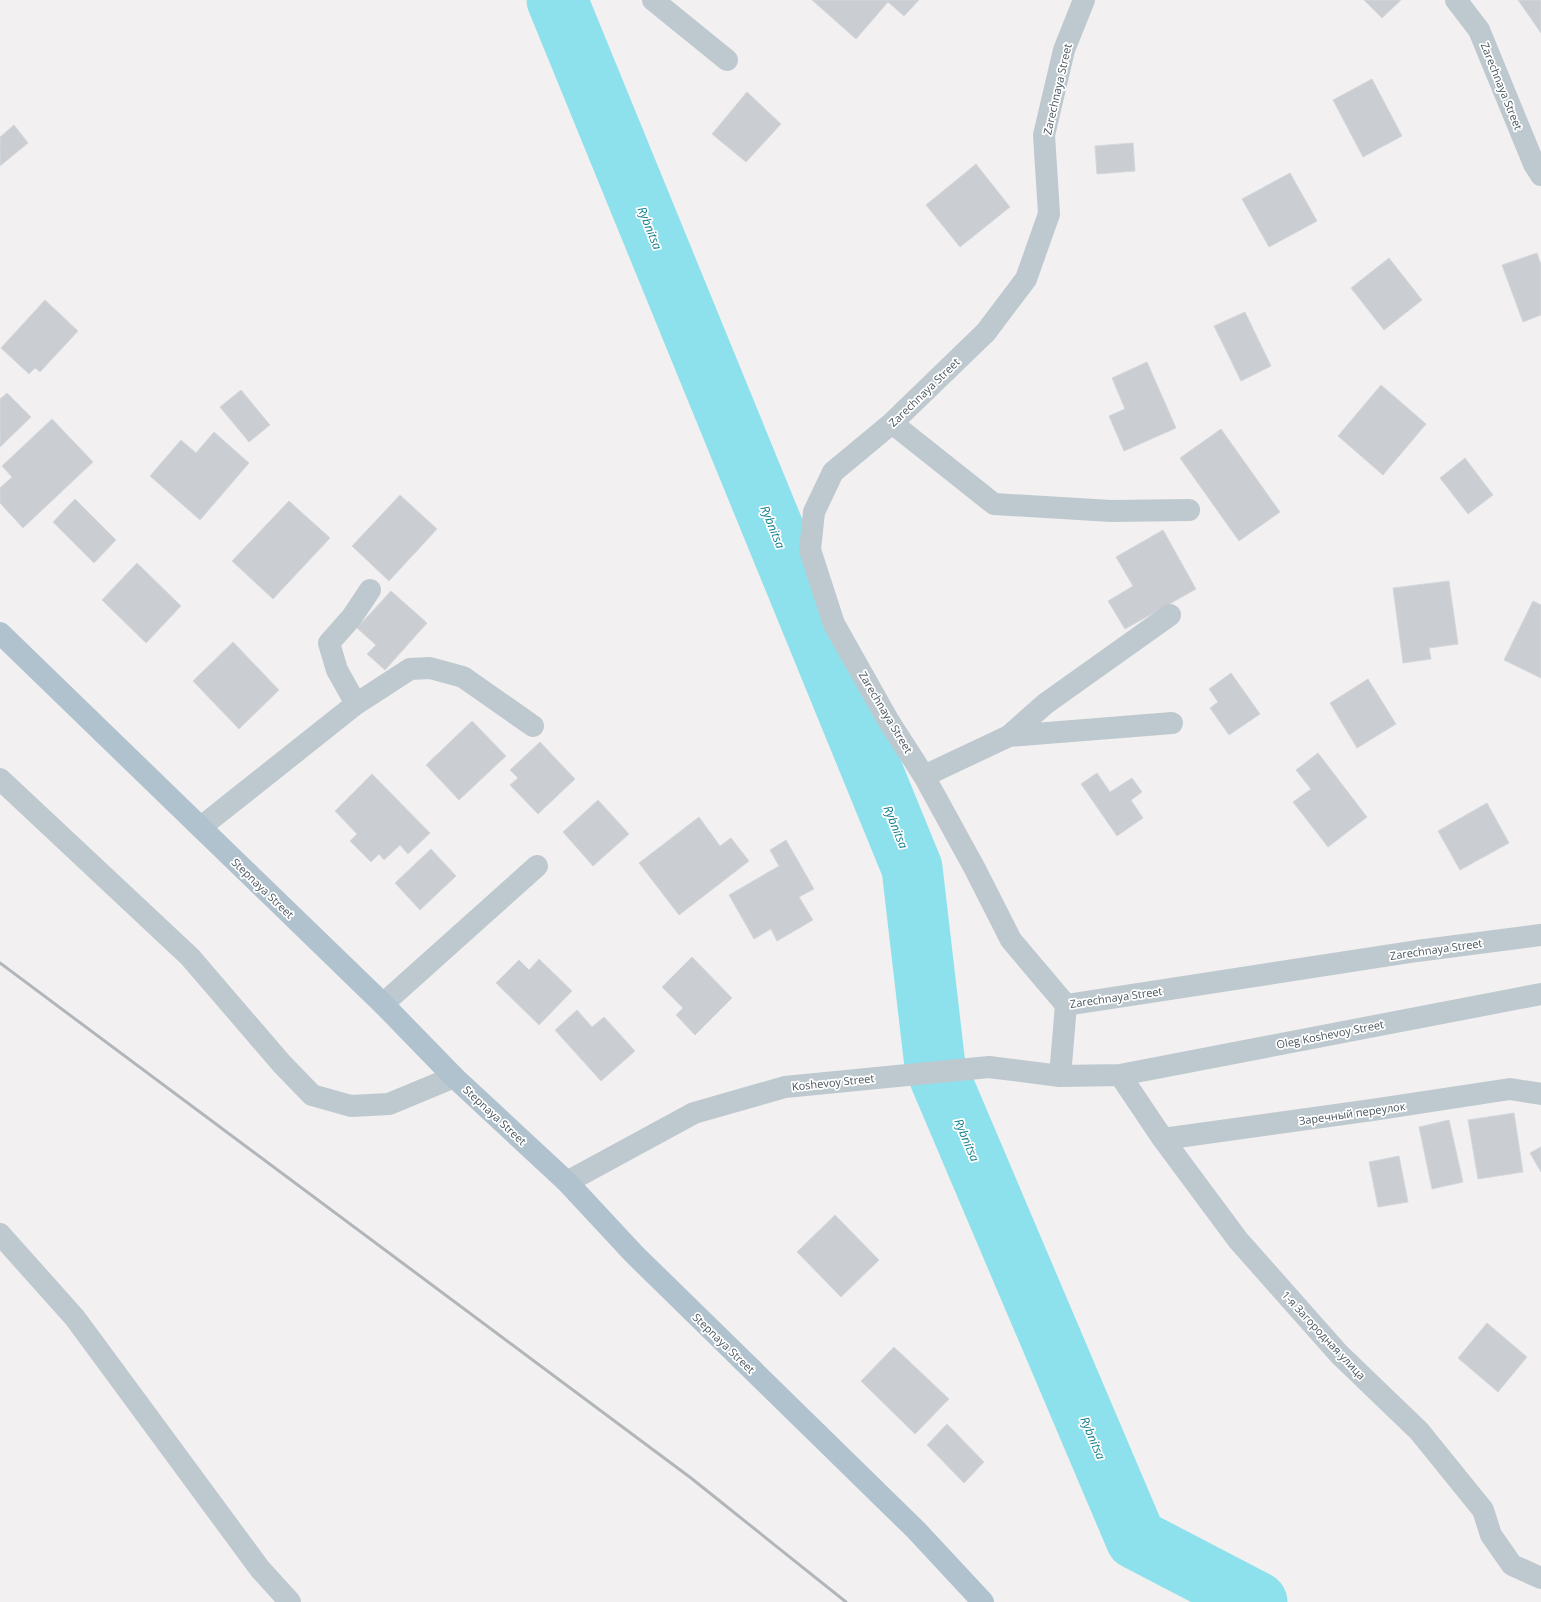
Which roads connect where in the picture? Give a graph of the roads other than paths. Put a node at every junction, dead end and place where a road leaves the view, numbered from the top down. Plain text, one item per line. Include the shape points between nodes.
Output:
1 (653, 0) edge
2 (1084, 0) edge
3 (1456, 0) edge
4 (727, 60) dead end
5 (1541, 175) edge
6 (892, 423) junction
7 (1189, 510) dead end
8 (370, 590) dead end
9 (1170, 615) dead end
10 (0, 633) edge
11 (356, 704) junction
12 (1172, 723) dead end
13 (533, 726) dead end
14 (1009, 736) junction
15 (924, 776) junction
16 (0, 779) edge
17 (201, 827) junction
18 (537, 866) dead end
19 (1541, 935) edge
20 (1541, 994) edge
21 (382, 1004) junction
22 (1066, 1005) junction
23 (1120, 1075) junction
24 (1060, 1076) junction
25 (454, 1077) junction
26 (1541, 1094) edge
27 (1163, 1139) junction
28 (567, 1182) junction
29 (0, 1234) edge
30 (1541, 1578) edge
31 (290, 1602) edge
32 (983, 1602) edge

1 - 4 street
2 - 6 street, Zarechnaya Street via 1064,50 1044,135 1049,214 1026,279 986,332
3 - 5 street, Zarechnaya Street via 1479,30 1534,164
6 - 7 street via 994,504 1111,511
6 - 15 street, Zarechnaya Street via 833,472 814,512 810,550 834,624 888,720
8 - 11 street via 352,617 329,643 337,670
9 - 14 street via 1045,704
10 - 17 main road, Stepnaya Street
11 - 13 street via 410,669 430,668 464,677
11 - 17 street
12 - 14 street
14 - 15 street
15 - 22 street, Zarechnaya Street via 1011,940
16 - 25 street via 190,957 312,1095 351,1106 389,1104
17 - 21 main road, Stepnaya Street
18 - 21 street
19 - 22 street, Zarechnaya Street via 1417,951
20 - 23 street, Oleg Koshevoy Street
21 - 25 main road, Stepnaya Street
22 - 24 street
23 - 24 street, Koshevoy Street
23 - 27 street, 1-я Загородная улица
24 - 28 street, Koshevoy Street via 989,1067 785,1087 694,1113
25 - 28 main road, Stepnaya Street
26 - 27 street, Заречный переулок via 1510,1089
27 - 30 street, 1-я Загородная улица via 1238,1240 1339,1354 1418,1431 1483,1510 1491,1535 1512,1565
28 - 32 main road, Stepnaya Street via 634,1254 916,1530
29 - 31 street via 76,1318 260,1569

